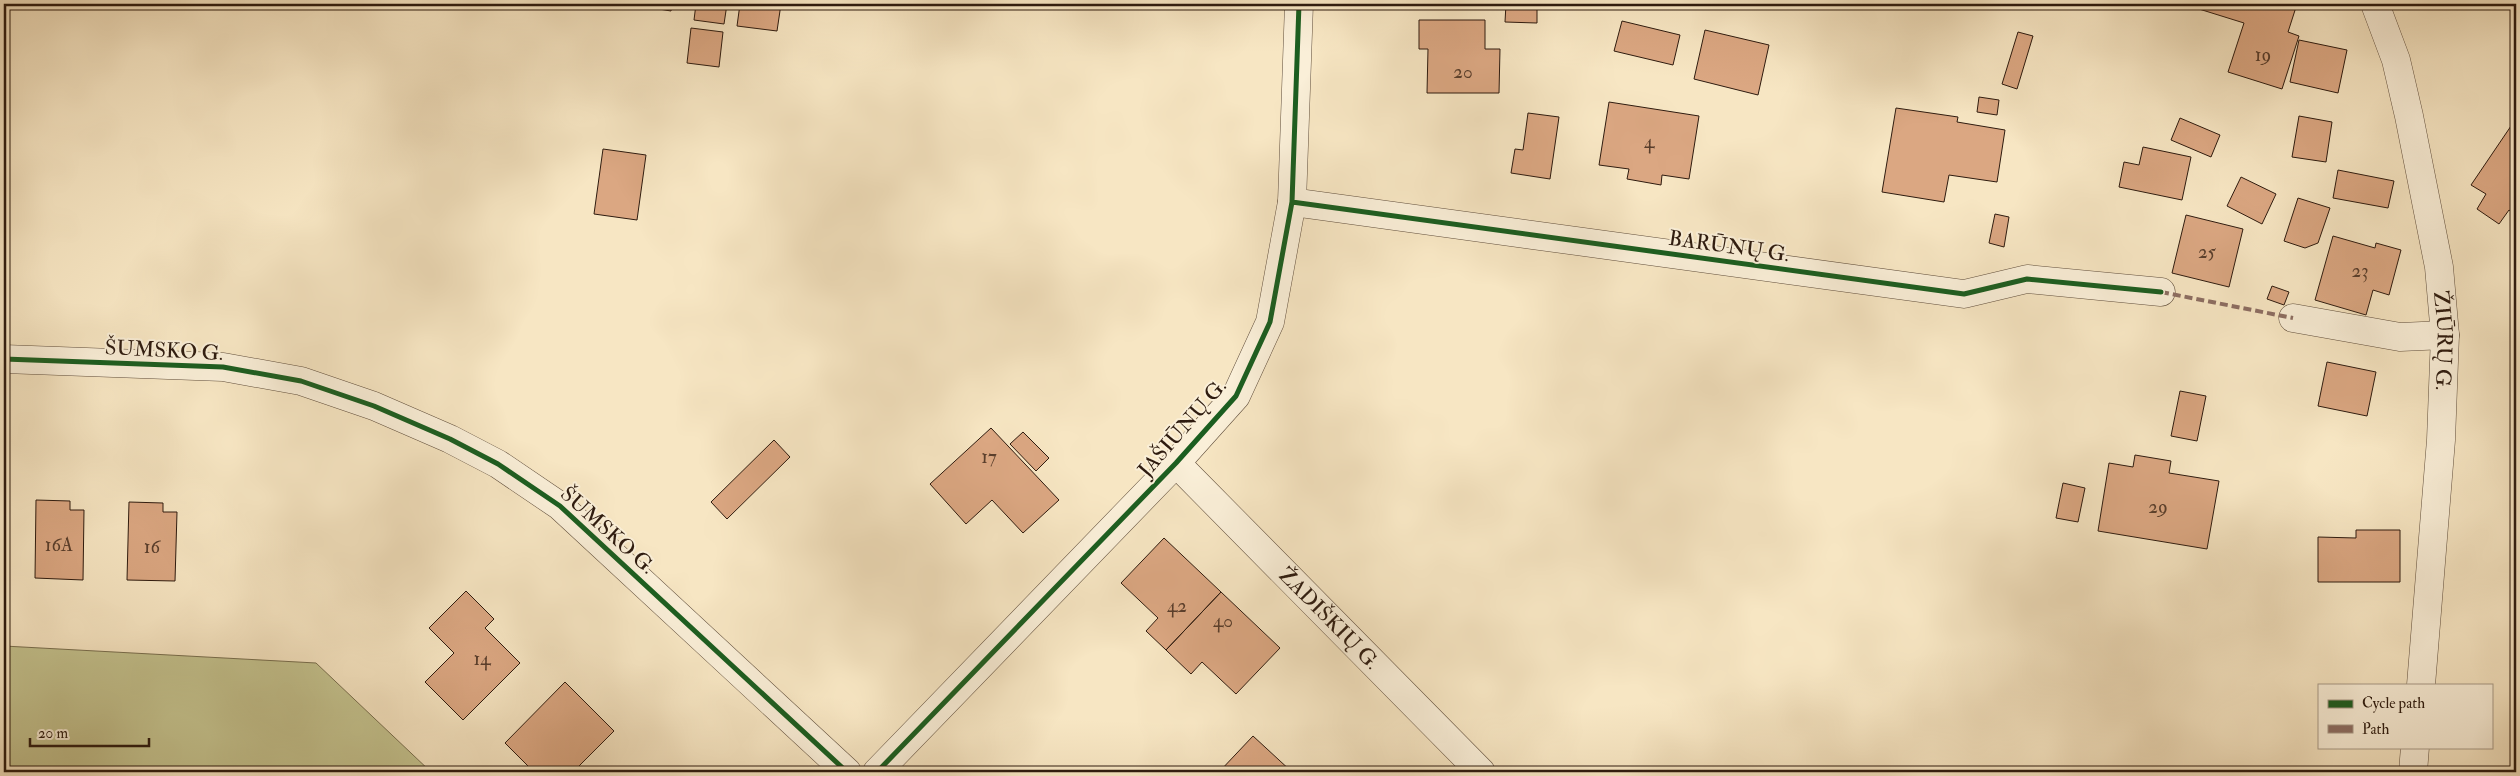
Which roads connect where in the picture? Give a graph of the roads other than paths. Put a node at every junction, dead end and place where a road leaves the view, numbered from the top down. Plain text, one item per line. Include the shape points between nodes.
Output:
1 (1298, 4) edge
2 (2375, 4) edge
3 (1292, 202) junction
4 (2161, 292) dead end
5 (2293, 318) dead end
6 (2445, 336) junction
7 (4, 360) edge
8 (1176, 463) junction
9 (2420, 684) edge
10 (2415, 748) edge
11 (846, 772) edge
12 (877, 772) edge
13 (1481, 772) edge
14 (2413, 772) edge

1 - 3 street, JAŠIŪNŲ G.
2 - 6 street, ŽIŪRŲ G. via 2396,60 2409,116 2440,267
3 - 4 street, BARŪNŲ G. via 1964,294 2027,279
3 - 8 street, JAŠIŪNŲ G. via 1270,322 1236,396
5 - 6 street via 2400,338
6 - 9 street, ŽIŪRŲ G. via 2441,440
7 - 11 street, ŠUMSKO G. via 223,367 301,381 374,406 450,439 498,464 560,506
8 - 12 street, JAŠIŪNŲ G.
8 - 13 street, ŽADIŠKIŲ G.
10 - 14 street

